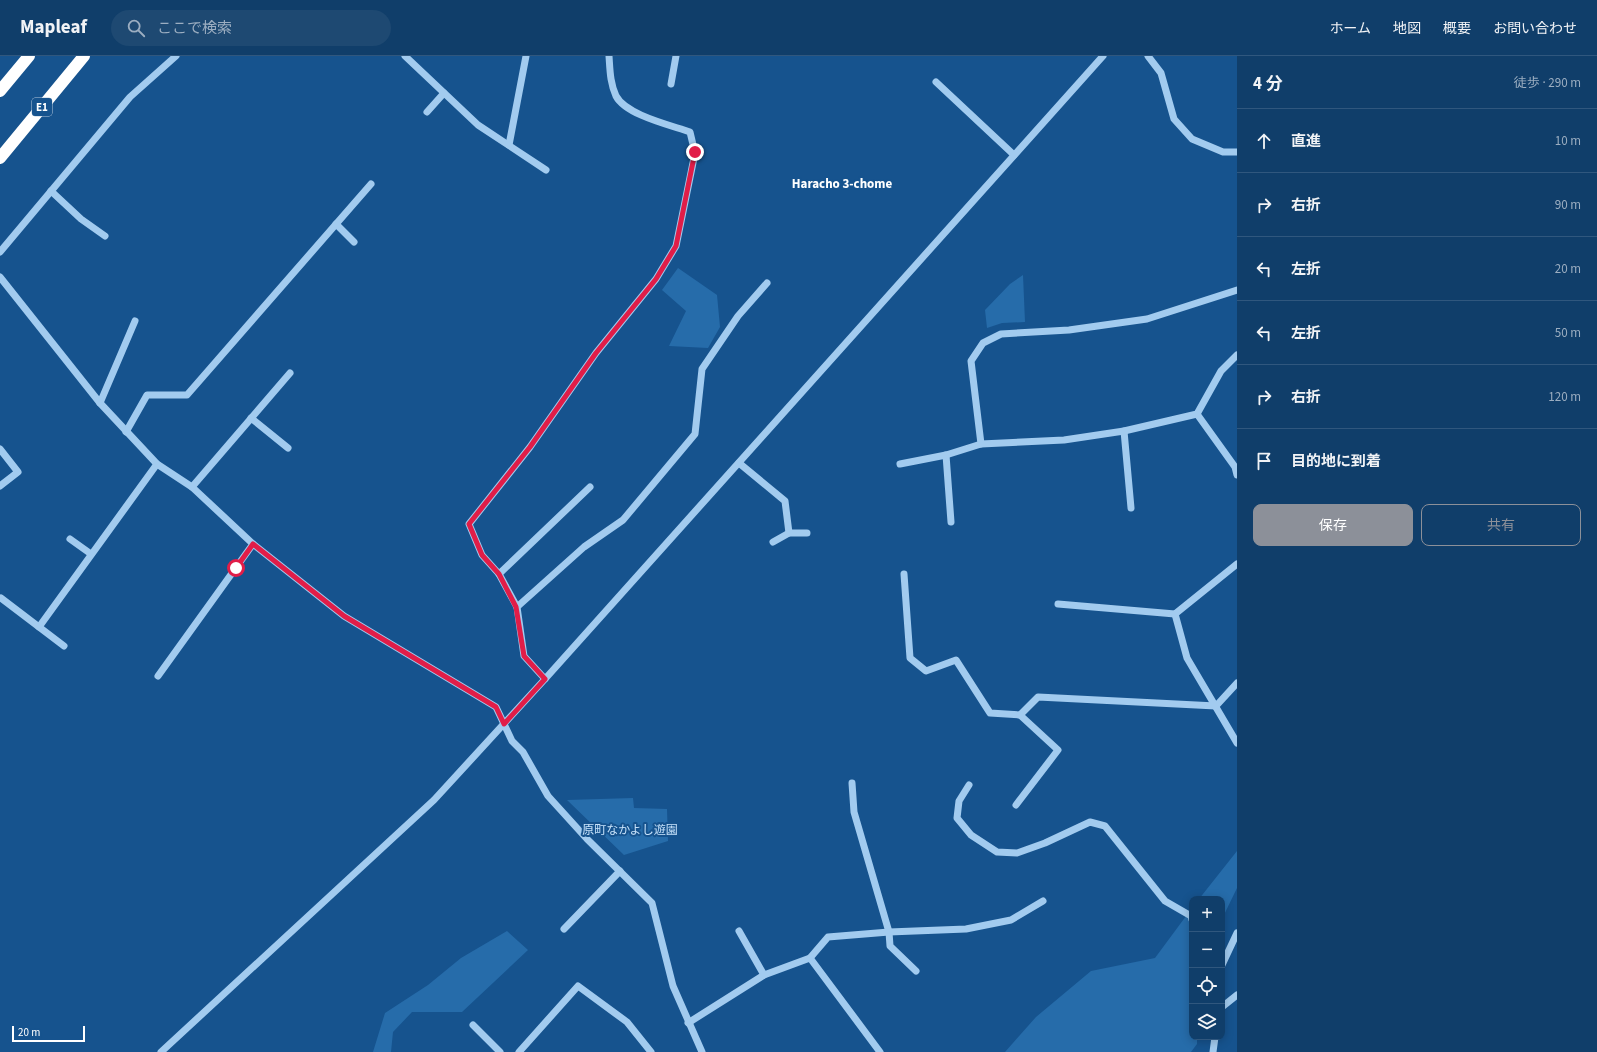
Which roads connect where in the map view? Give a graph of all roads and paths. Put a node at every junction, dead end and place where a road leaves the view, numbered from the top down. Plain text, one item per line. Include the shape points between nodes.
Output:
1 (29, 56) edge
2 (84, 56) edge
3 (176, 56) edge
4 (405, 56) edge
5 (526, 56) edge
6 (609, 56) edge
7 (676, 56) edge
8 (1103, 56) edge
9 (1148, 56) edge
10 (936, 82) dead end
11 (671, 84) dead end
12 (0, 91) edge
13 (444, 93) junction
14 (427, 112) dead end
15 (509, 145) junction
16 (1237, 152) edge
17 (1014, 155) junction
18 (0, 158) edge
19 (546, 170) dead end
20 (371, 184) dead end
21 (51, 191) junction
22 (336, 224) junction
23 (105, 236) dead end
24 (354, 242) dead end
25 (0, 252) edge
26 (0, 277) edge
27 (767, 283) dead end
28 (1237, 290) edge
29 (135, 321) dead end
30 (1237, 355) edge
31 (290, 373) dead end
32 (100, 403) junction
33 (1197, 414) junction
34 (251, 418) junction
35 (1124, 431) junction
36 (126, 432) junction
37 (981, 444) junction
38 (288, 448) dead end
39 (0, 449) edge
40 (946, 455) junction
41 (739, 463) junction
42 (156, 464) junction
43 (900, 464) dead end
44 (1237, 475) edge
45 (0, 486) edge
46 (192, 487) junction
47 (590, 487) dead end
48 (1131, 508) dead end
49 (951, 522) dead end
50 (789, 533) junction
51 (807, 533) dead end
52 (70, 539) dead end
53 (773, 542) dead end
54 (253, 544) junction
55 (91, 554) junction
56 (1237, 564) edge
57 (499, 574) junction
58 (904, 574) dead end
59 (0, 598) edge
60 (1058, 604) dead end
61 (516, 607) junction
62 (1175, 614) junction
63 (39, 627) junction
64 (64, 646) dead end
65 (158, 676) dead end
66 (545, 679) junction
67 (1237, 683) edge
68 (1216, 706) junction
69 (1020, 715) junction
70 (504, 724) junction
71 (1237, 743) edge
72 (852, 783) dead end
73 (969, 785) dead end
74 (1016, 805) dead end
75 (620, 871) junction
76 (1043, 901) dead end
77 (1189, 915) edge
78 (564, 929) dead end
79 (739, 931) dead end
80 (889, 932) junction
81 (1237, 933) edge
82 (810, 958) junction
83 (1225, 959) edge
84 (916, 971) dead end
85 (764, 975) junction
86 (1237, 995) edge
87 (1225, 1005) edge
88 (688, 1023) junction
89 (474, 1025) dead end
90 (1215, 1040) edge
91 (161, 1052) edge
92 (500, 1052) edge
93 (519, 1052) edge
94 (651, 1052) edge
95 (702, 1052) edge
96 (880, 1052) edge
97 (1213, 1052) edge

1 - 12 highway
2 - 18 highway, E1
3 - 21 street via 130,98
4 - 13 street
5 - 15 street
6 - 57 street via 610,77 616,97 632,112 690,132 695,152 676,246 656,279 596,353 530,447 469,524 482,555
7 - 11 street
8 - 17 street
9 - 16 street via 1161,73 1174,119 1192,139 1223,152
10 - 17 street
13 - 14 street
13 - 15 street via 478,125
15 - 19 street
17 - 41 street
20 - 22 street
21 - 23 street via 81,219
21 - 25 street
22 - 24 street
22 - 36 street via 187,395 147,395
26 - 32 street
27 - 61 street via 738,316 702,369 695,434 623,520 584,547
28 - 37 street via 1147,319 1069,330 1002,334 983,343 971,361
29 - 32 street
30 - 33 street via 1221,371
31 - 34 street
32 - 36 street
33 - 35 street
33 - 44 street via 1235,467
34 - 38 street
34 - 46 street
35 - 37 street via 1064,440
35 - 48 street
36 - 42 street
37 - 40 street
39 - 45 street via 18,472
40 - 43 street
40 - 49 street
41 - 50 street via 785,502
41 - 66 street
42 - 46 street
42 - 55 street
46 - 54 street
47 - 57 street
50 - 51 street
50 - 53 street
52 - 55 street
54 - 65 street
54 - 70 street via 344,616 496,707
55 - 63 street
56 - 62 street
57 - 61 street
58 - 69 street via 910,658 926,672 956,660 990,713
59 - 63 street
60 - 62 street
61 - 66 street via 524,656
62 - 68 street via 1186,658
63 - 64 street
66 - 70 street
67 - 68 street
68 - 69 street via 1038,697
68 - 71 street
69 - 74 street via 1058,750
70 - 75 street via 512,741 523,752 548,796
70 - 91 street via 434,800
72 - 80 street via 854,812
73 - 77 street via 959,801 957,818 971,835 997,852 1017,853 1045,844 1090,822 1105,826 1165,901
75 - 78 street
75 - 88 street via 652,903 673,986
76 - 80 street via 1011,920 966,929
79 - 85 street
80 - 82 street via 828,937
80 - 84 street via 890,946
81 - 83 street
82 - 85 street
82 - 96 street
85 - 88 street
86 - 87 street
88 - 95 street
89 - 92 street
90 - 97 street
93 - 94 street via 578,986 627,1022

